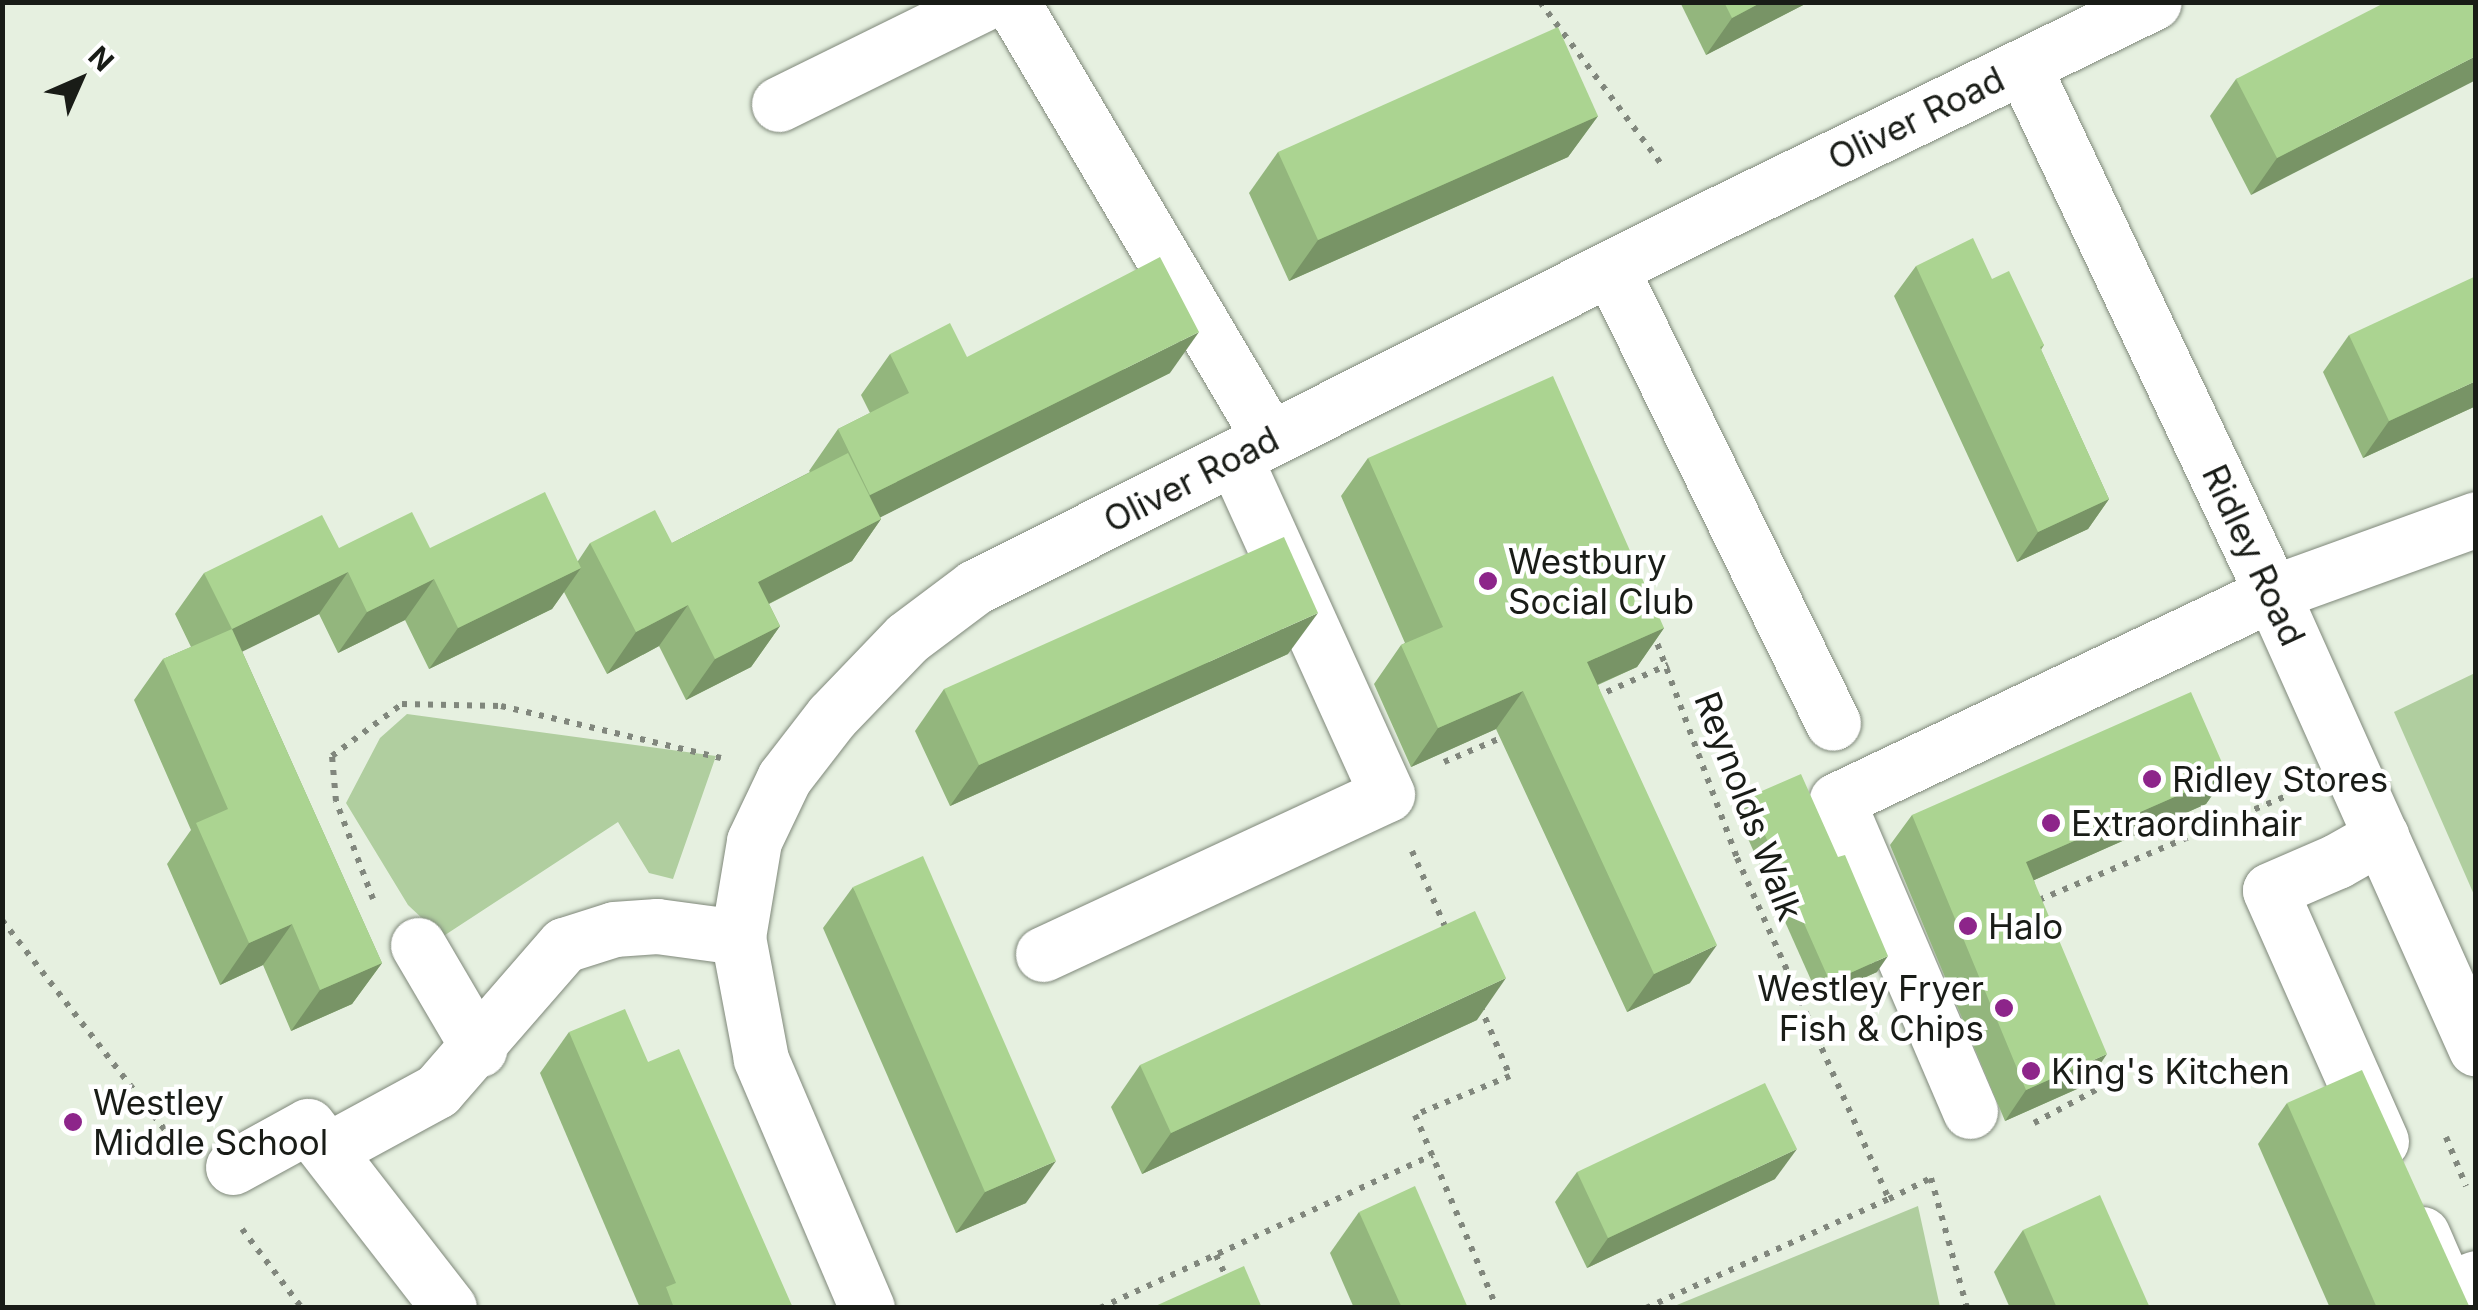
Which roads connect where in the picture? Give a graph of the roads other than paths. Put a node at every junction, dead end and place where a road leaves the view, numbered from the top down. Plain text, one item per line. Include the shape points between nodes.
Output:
1 (986, 2) edge
2 (1012, 2) edge
3 (2154, 2) edge
4 (2023, 66) junction
5 (779, 104) dead end
6 (1612, 270) junction
7 (1252, 448) junction
8 (2476, 519) edge
9 (2272, 592) junction
10 (1833, 723) dead end
11 (2381, 836) junction
12 (738, 937) junction
13 (418, 945) road end
14 (1042, 954) dead end
15 (2476, 1048) edge
16 (479, 1049) junction
17 (1994, 1121) road end
18 (330, 1149) junction
19 (215, 1178) road end
20 (2476, 1278) edge
21 (448, 1308) edge
22 (867, 1308) edge

1 - 5 street
2 - 7 street
3 - 4 street, Oliver Road
4 - 6 street, Oliver Road
4 - 9 street, Ridley Road
6 - 7 street, Oliver Road
6 - 10 street
7 - 12 street, Oliver Road via 975,587 907,638 784,778 754,841
7 - 14 street via 1387,794
8 - 9 street
9 - 11 street, Ridley Road
9 - 17 street via 1836,800
11 - 15 street, Ridley Road
11 - 20 street via 2270,890 2446,1289
12 - 16 street via 657,926 614,929 564,945
12 - 22 street, Oliver Road via 761,1059
13 - 16 street
16 - 18 street via 437,1091
18 - 19 street via 308,1126
18 - 21 street

